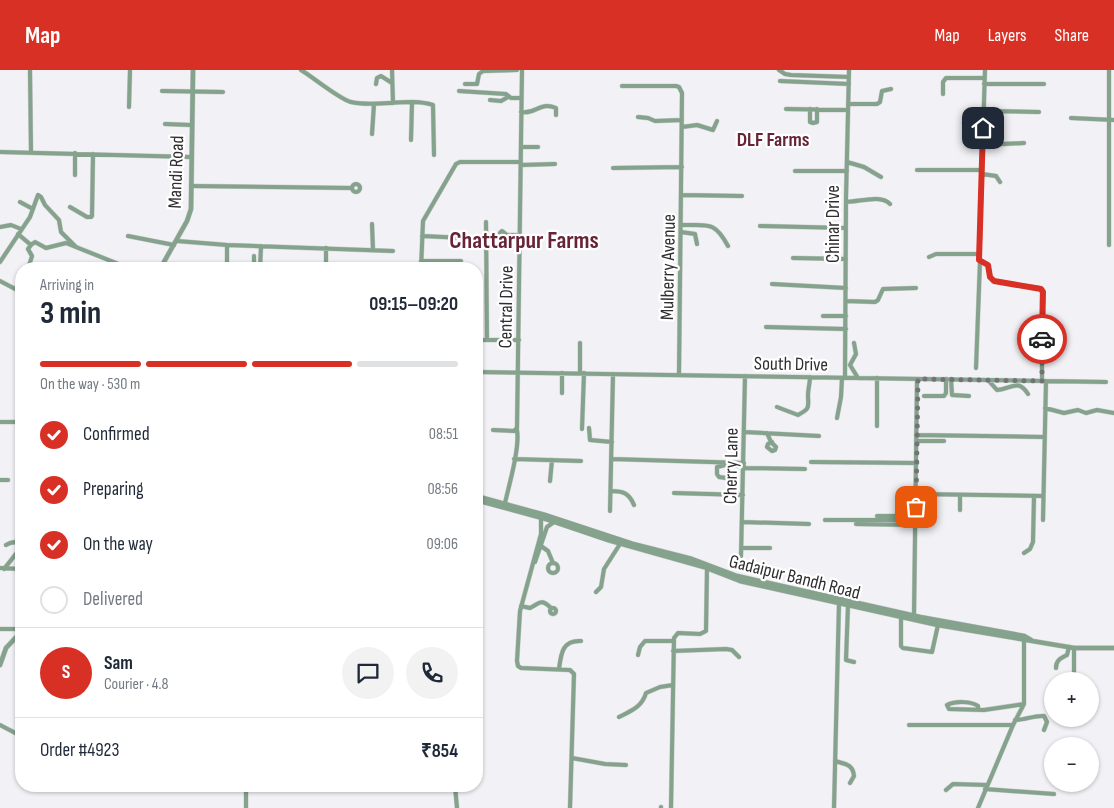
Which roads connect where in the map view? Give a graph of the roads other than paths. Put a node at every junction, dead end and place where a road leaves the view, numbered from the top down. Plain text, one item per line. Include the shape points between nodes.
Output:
1 (30, 70) edge
2 (130, 70) edge
3 (193, 70) edge
4 (302, 70) edge
5 (392, 70) edge
6 (517, 70) edge
7 (522, 70) edge
8 (779, 70) edge
9 (849, 70) edge
10 (984, 70) edge
11 (1109, 70) edge
12 (849, 76) junction
13 (984, 78) junction
14 (780, 81) dead end
15 (392, 83) junction
16 (376, 84) dead end
17 (465, 84) dead end
18 (848, 84) junction
19 (984, 84) junction
20 (1044, 84) dead end
21 (622, 86) dead end
22 (891, 89) dead end
23 (162, 91) dead end
24 (459, 91) dead end
25 (192, 92) junction
26 (223, 92) dead end
27 (943, 94) dead end
28 (508, 97) junction
29 (521, 98) junction
30 (490, 100) dead end
31 (393, 103) junction
32 (374, 104) junction
33 (412, 104) junction
34 (848, 104) junction
35 (129, 106) dead end
36 (786, 109) dead end
37 (810, 109) junction
38 (817, 109) junction
39 (848, 110) junction
40 (984, 111) junction
41 (521, 112) junction
42 (1039, 112) dead end
43 (556, 115) dead end
44 (638, 118) dead end
45 (1071, 118) dead end
46 (1112, 119) edge
47 (682, 120) junction
48 (717, 121) dead end
49 (964, 123) dead end
50 (165, 124) dead end
51 (192, 125) junction
52 (682, 127) junction
53 (372, 134) dead end
54 (412, 140) dead end
55 (1024, 142) dead end
56 (983, 146) junction
57 (521, 147) junction
58 (538, 147) dead end
59 (0, 152) edge
60 (31, 152) junction
61 (76, 153) junction
62 (93, 154) junction
63 (434, 155) dead end
64 (191, 156) junction
65 (847, 162) junction
66 (521, 163) junction
67 (556, 164) dead end
68 (682, 167) junction
69 (613, 168) dead end
70 (917, 170) dead end
71 (795, 171) dead end
72 (846, 171) junction
73 (982, 172) junction
74 (1112, 173) edge
75 (75, 175) dead end
76 (881, 177) dead end
77 (1000, 182) dead end
78 (191, 186) junction
79 (352, 188) dead end
80 (682, 195) junction
81 (742, 196) dead end
82 (1109, 201) junction
83 (20, 202) dead end
84 (846, 202) junction
85 (890, 204) dead end
86 (1114, 205) edge
87 (70, 208) dead end
88 (33, 209) junction
89 (486, 222) dead end
90 (372, 224) dead end
91 (682, 225) junction
92 (760, 226) dead end
93 (0, 228) edge
94 (846, 228) junction
95 (21, 229) junction
96 (1112, 231) edge
97 (681, 232) junction
98 (18, 234) junction
99 (520, 235) junction
100 (128, 236) dead end
101 (422, 236) junction
102 (486, 239) junction
103 (499, 239) dead end
104 (175, 243) junction
105 (697, 244) dead end
106 (31, 245) junction
107 (227, 245) junction
108 (1110, 245) dead end
109 (261, 246) junction
110 (728, 246) dead end
111 (76, 247) junction
112 (326, 248) junction
113 (373, 250) junction
114 (393, 251) dead end
115 (979, 254) junction
116 (254, 256) dead end
117 (929, 257) dead end
118 (793, 258) dead end
119 (846, 259) junction
120 (979, 260) junction
121 (421, 261) joint
122 (461, 261) dead end
123 (0, 262) edge
124 (30, 262) edge
125 (114, 262) edge
126 (164, 262) edge
127 (227, 262) edge
128 (254, 262) edge
129 (260, 262) edge
130 (326, 262) edge
131 (0, 281) edge
132 (772, 284) dead end
133 (846, 288) junction
134 (916, 288) dead end
135 (15, 289) edge
136 (846, 301) junction
137 (823, 316) dead end
138 (846, 316) junction
139 (766, 327) dead end
140 (846, 329) junction
141 (483, 340) edge
142 (487, 340) junction
143 (519, 340) junction
144 (580, 343) dead end
145 (854, 343) dead end
146 (976, 368) dead end
147 (483, 372) edge
148 (518, 372) junction
149 (562, 373) junction
150 (582, 373) junction
151 (613, 374) junction
152 (679, 375) junction
153 (745, 376) junction
154 (810, 377) junction
155 (843, 378) junction
156 (858, 378) junction
157 (878, 378) junction
158 (918, 379) junction
159 (946, 379) junction
160 (951, 380) junction
161 (988, 380) junction
162 (1044, 381) junction
163 (1106, 382) dead end
164 (562, 393) dead end
165 (1028, 394) dead end
166 (924, 396) dead end
167 (969, 396) dead end
168 (777, 407) dead end
169 (1045, 408) junction
170 (1114, 413) edge
171 (837, 418) dead end
172 (0, 422) edge
173 (15, 422) edge
174 (877, 426) dead end
175 (589, 428) dead end
176 (582, 429) dead end
177 (493, 430) dead end
178 (517, 430) junction
179 (744, 432) junction
180 (767, 433) junction
181 (916, 435) junction
182 (818, 436) dead end
183 (1044, 437) junction
184 (916, 441) junction
185 (944, 441) dead end
186 (612, 442) junction
187 (772, 442) dead end
188 (514, 459) junction
189 (612, 459) junction
190 (552, 460) junction
191 (581, 461) dead end
192 (811, 462) dead end
193 (916, 463) junction
194 (744, 466) junction
195 (805, 468) dead end
196 (734, 478) dead end
197 (0, 480) edge
198 (8, 480) dead end
199 (550, 481) dead end
200 (611, 491) junction
201 (674, 493) dead end
202 (916, 494) junction
203 (743, 495) junction
204 (960, 495) junction
205 (1034, 496) junction
206 (1043, 496) junction
207 (483, 498) edge
208 (483, 502) edge
209 (505, 503) junction
210 (634, 505) dead end
211 (960, 510) dead end
212 (610, 511) dead end
213 (877, 516) dead end
214 (540, 517) junction
215 (825, 520) dead end
216 (1043, 520) dead end
217 (554, 522) junction
218 (743, 522) junction
219 (916, 523) junction
220 (809, 524) dead end
221 (856, 524) dead end
222 (15, 542) edge
223 (620, 544) junction
224 (6, 545) dead end
225 (541, 546) junction
226 (742, 548) junction
227 (770, 548) dead end
228 (1024, 553) dead end
229 (15, 554) edge
230 (741, 556) dead end
231 (553, 563) dead end
232 (2, 568) edge
233 (531, 568) junction
234 (706, 568) junction
235 (15, 569) edge
236 (596, 592) dead end
237 (839, 603) junction
238 (848, 605) junction
239 (521, 606) junction
240 (551, 608) dead end
241 (914, 616) junction
242 (901, 617) junction
243 (938, 625) junction
244 (0, 629) edge
245 (15, 630) edge
246 (15, 638) edge
247 (1024, 640) junction
248 (1031, 640) junction
249 (581, 641) dead end
250 (674, 641) junction
251 (1072, 647) junction
252 (1114, 648) edge
253 (674, 651) junction
254 (638, 655) dead end
255 (739, 656) dead end
256 (854, 662) dead end
257 (0, 665) edge
258 (559, 668) junction
259 (1056, 668) dead end
260 (1073, 672) edge
261 (673, 685) junction
262 (1024, 704) junction
263 (978, 709) junction
264 (619, 717) dead end
265 (1016, 720) junction
266 (909, 724) dead end
267 (0, 725) edge
268 (1012, 725) junction
269 (1044, 730) dead end
270 (15, 733) edge
271 (572, 758) junction
272 (835, 762) junction
273 (626, 765) dead end
274 (850, 783) dead end
275 (986, 787) junction
276 (946, 790) dead end
277 (246, 792) edge
278 (455, 792) edge
279 (1054, 794) dead end
280 (246, 808) edge
281 (457, 808) edge
282 (570, 808) edge
283 (671, 808) edge
284 (834, 808) edge
285 (978, 808) edge

1 - 60 street
2 - 35 street
3 - 25 street, Mandi Road
4 - 32 street via 350,102
5 - 15 street
6 - 17 street via 483,71 477,84
7 - 29 street, Central Drive
8 - 12 street via 791,75
9 - 12 street, Chinar Drive
10 - 13 street
11 - 46 street
12 - 18 street, Chinar Drive
13 - 19 street
13 - 27 street via 946,78
14 - 18 street
15 - 16 street via 381,76
15 - 31 street
18 - 34 street, Chinar Drive
19 - 20 street
19 - 40 street
21 - 47 street, Mulberry Avenue via 679,87
22 - 34 street via 882,91 878,103
23 - 25 street
24 - 28 street
25 - 26 street
25 - 51 street, Mandi Road
28 - 29 street
28 - 30 street via 501,101
29 - 41 street, Central Drive
31 - 32 street
31 - 33 street
32 - 53 street
33 - 54 street
33 - 63 street via 433,106
34 - 39 street, Chinar Drive
36 - 37 street
37 - 38 street
37 - 38 street via 810,122 813,123 817,122
38 - 39 street
39 - 65 street, Chinar Drive
40 - 42 street
40 - 49 street via 971,114
40 - 56 street
41 - 43 street via 532,112 539,106 554,106
41 - 57 street, Central Drive
44 - 47 street
45 - 46 street
46 - 74 street
47 - 52 street, Mulberry Avenue
48 - 52 street via 713,130 697,125
50 - 51 street
51 - 64 street, Mandi Road
52 - 68 street, Mulberry Avenue
55 - 56 street
56 - 73 street
57 - 58 street
57 - 66 street, Central Drive
59 - 60 street
60 - 61 street
61 - 62 street
61 - 75 street
62 - 64 street
62 - 87 street via 92,216 87,217
64 - 78 street, Mandi Road
65 - 72 street, Chinar Drive
65 - 76 street
66 - 67 street
66 - 99 street, Central Drive
66 - 101 street via 458,162 423,221
68 - 69 street
68 - 80 street, Mulberry Avenue
70 - 73 street
71 - 72 street
72 - 84 street, Chinar Drive
73 - 77 street via 996,176
73 - 115 street
74 - 82 street
78 - 79 street
78 - 104 street, Mandi Road via 189,216
80 - 81 street
80 - 91 street, Mulberry Avenue
82 - 86 street
82 - 96 street
83 - 88 street
84 - 85 street via 878,198
84 - 94 street, Chinar Drive
88 - 95 street
88 - 111 street via 39,195 59,220 61,232
89 - 102 street
90 - 113 street
91 - 97 street, Mulberry Avenue
91 - 110 street via 712,227 719,231
92 - 94 street
93 - 95 street via 11,225
94 - 119 street, Chinar Drive
95 - 98 street
96 - 108 street
97 - 105 street via 694,234
97 - 152 street, Mulberry Avenue
98 - 106 street
98 - 123 street
99 - 103 street via 507,235 502,231
99 - 143 street, Central Drive
100 - 104 street
101 - 102 street
101 - 121 street
102 - 142 street
104 - 107 street
104 - 126 street, Mandi Road
106 - 111 street via 35,242 46,248 62,243
106 - 124 street via 28,249 32,256
107 - 109 street
107 - 127 street
109 - 112 street
109 - 129 street
111 - 125 street
112 - 113 street
112 - 130 street
113 - 114 street
115 - 117 street via 936,254
115 - 120 street
116 - 128 street
118 - 119 street
119 - 133 street, Chinar Drive
120 - 146 street
120 - 162 street via 988,265 994,281 1042,290
121 - 122 street
131 - 135 street
132 - 133 street
133 - 136 street, Chinar Drive
134 - 136 street via 883,289 875,302
136 - 138 street, Chinar Drive
137 - 138 street
138 - 140 street, Chinar Drive
139 - 140 street
140 - 155 street, Chinar Drive
141 - 142 street
142 - 143 street
143 - 148 street, Central Drive
144 - 150 street
145 - 156 street via 856,354 850,365
147 - 148 street, South Drive
148 - 149 street, South Drive
148 - 178 street, Central Drive
149 - 150 street, South Drive
149 - 164 street
150 - 151 street, South Drive
150 - 176 street
151 - 152 street, South Drive
151 - 186 street
152 - 153 street, South Drive
153 - 154 street, South Drive
153 - 179 street, Cherry Lane
154 - 155 street, South Drive
154 - 168 street via 807,409 798,415
155 - 156 street, South Drive
155 - 171 street, Chinar Drive
156 - 157 street, South Drive
157 - 158 street, South Drive
157 - 174 street
158 - 159 street, South Drive
158 - 181 street
159 - 160 street, South Drive
159 - 166 street via 944,396
160 - 161 street, South Drive
160 - 167 street via 952,395
161 - 162 street, South Drive
161 - 165 street via 997,390 1022,386
162 - 163 street, South Drive
162 - 169 street
169 - 170 street via 1064,412 1097,410
169 - 183 street
172 - 173 street
175 - 186 street via 590,440
177 - 178 street
178 - 188 street, Central Drive
179 - 180 street
179 - 194 street, Cherry Lane
180 - 182 street
180 - 187 street
181 - 183 street
181 - 184 street
183 - 206 street
184 - 185 street
184 - 193 street
186 - 189 street
188 - 190 street
188 - 209 street, Central Drive
189 - 194 street
189 - 200 street
190 - 191 street
190 - 199 street
192 - 193 street
193 - 202 street
194 - 195 street
194 - 196 street via 717,467 719,477
194 - 203 street, Cherry Lane
197 - 198 street
200 - 210 street via 627,493
200 - 212 street
201 - 203 street
202 - 204 street
202 - 213 street via 906,498 903,516
202 - 219 street
203 - 218 street, Cherry Lane
204 - 205 street
204 - 211 street
205 - 206 street
205 - 228 street via 1033,542
206 - 216 street
207 - 209 street
208 - 214 street, Gadaipur Bandh Road
209 - 241 street via 633,544 692,559 737,576
214 - 217 street, Gadaipur Bandh Road
214 - 233 street via 542,530
215 - 219 street
217 - 223 street, Gadaipur Bandh Road
217 - 225 street via 547,528
218 - 220 street
218 - 226 street, Cherry Lane
219 - 221 street
219 - 241 street
222 - 224 street
223 - 234 street, Gadaipur Bandh Road
223 - 236 street via 604,569 601,587
225 - 231 street via 548,551
225 - 233 street
226 - 227 street
226 - 230 street, Cherry Lane
229 - 232 street
232 - 235 street
233 - 239 street
234 - 237 street, Gadaipur Bandh Road via 736,580
234 - 250 street via 706,631 700,634 678,633
237 - 238 street, Gadaipur Bandh Road
237 - 272 street
238 - 242 street, Gadaipur Bandh Road
238 - 256 street via 846,660
239 - 240 street via 530,608 541,602
239 - 258 street via 518,666
241 - 248 street via 1024,636
242 - 243 street, Gadaipur Bandh Road
242 - 243 street via 901,646 904,648 932,652
243 - 247 street, Gadaipur Bandh Road
244 - 245 street
246 - 257 street via 6,648
247 - 248 street, Gadaipur Bandh Road
247 - 262 street
248 - 251 street, Gadaipur Bandh Road
249 - 258 street via 563,648
250 - 253 street
250 - 254 street via 644,641
251 - 252 street, Gadaipur Bandh Road
251 - 259 street via 1059,659
251 - 260 street
253 - 255 street via 726,649
253 - 261 street
258 - 271 street via 574,674
261 - 264 street via 646,693 637,707
261 - 283 street
262 - 263 street
262 - 265 street
263 - 263 street via 973,703 947,705 950,709
265 - 268 street
265 - 269 street via 1044,716
266 - 268 street
267 - 270 street
268 - 275 street
271 - 273 street
271 - 282 street
272 - 274 street via 851,767 854,776
272 - 284 street
275 - 276 street via 953,784
275 - 279 street
275 - 285 street
277 - 280 street
278 - 281 street

